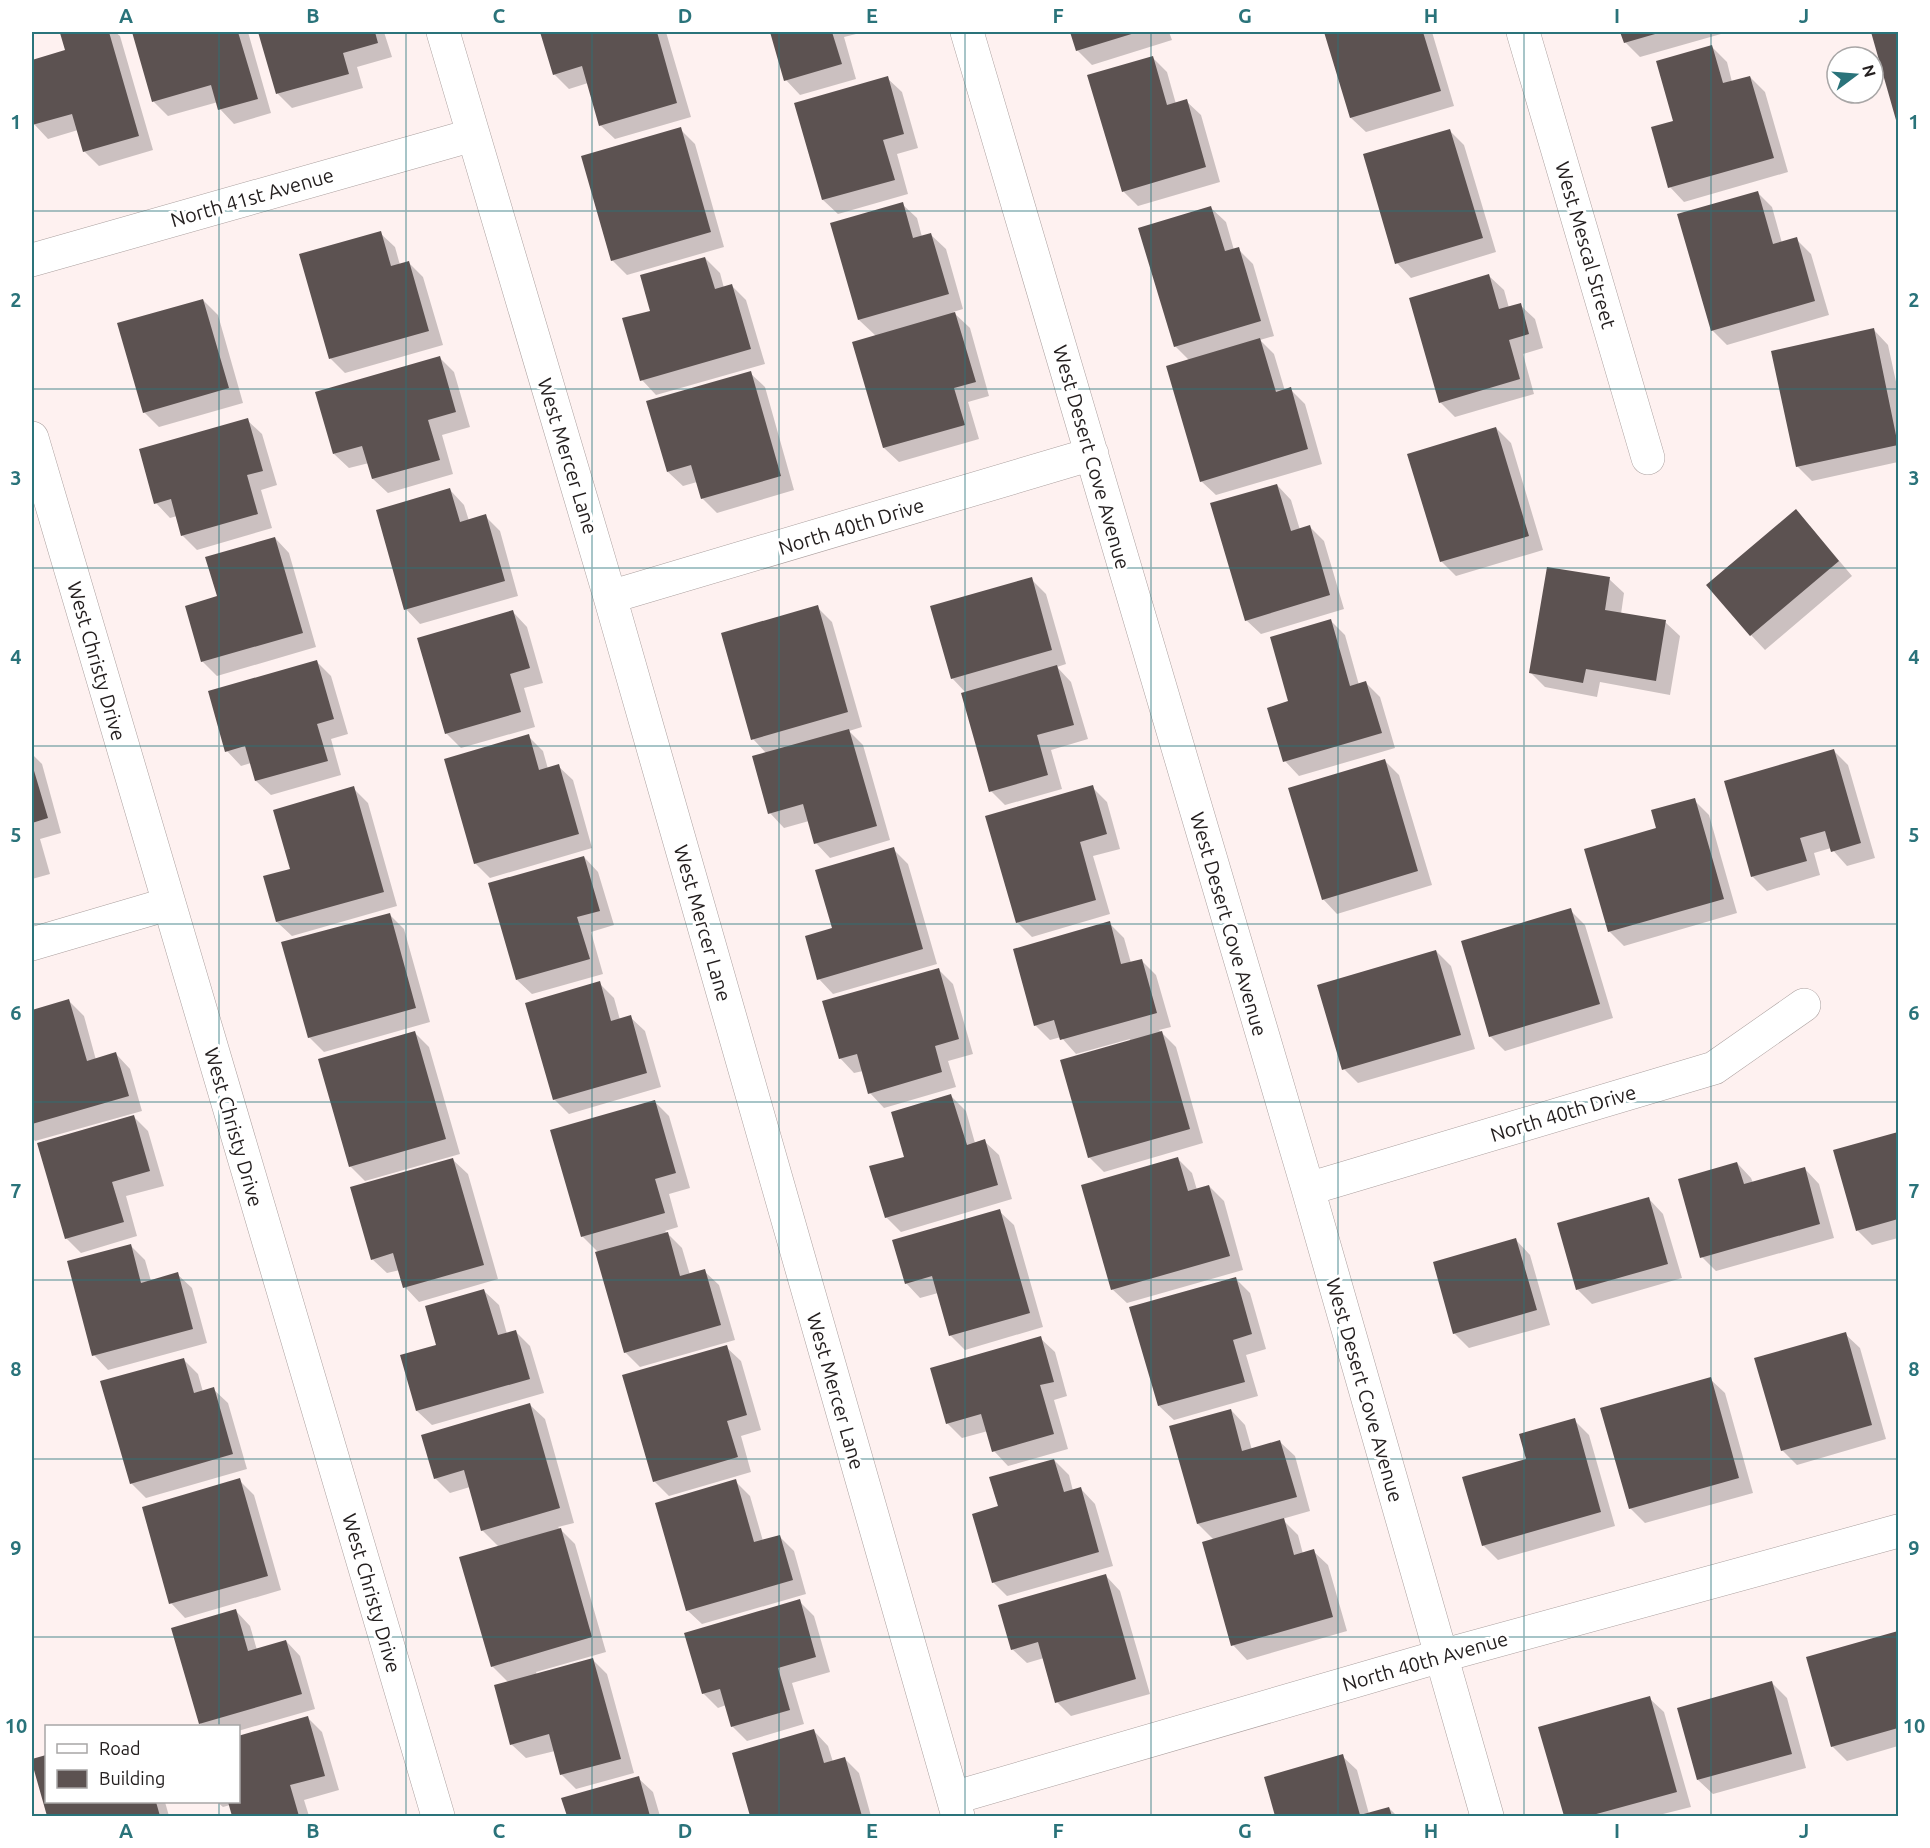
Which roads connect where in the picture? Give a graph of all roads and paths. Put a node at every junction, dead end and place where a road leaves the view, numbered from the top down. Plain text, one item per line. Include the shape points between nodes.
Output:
1 (443, 32) edge
2 (967, 32) edge
3 (1523, 32) edge
4 (473, 135) junction
5 (32, 260) edge
6 (32, 438) edge
7 (1092, 454) junction
8 (1648, 458) dead end
9 (610, 597) junction
10 (168, 903) junction
11 (32, 944) edge
12 (1804, 1005) dead end
13 (1308, 1189) junction
14 (1899, 1531) edge
15 (1441, 1656) junction
16 (956, 1807) edge
17 (438, 1816) edge
18 (1487, 1816) edge

1 - 4 street, West Mercer Lane
2 - 7 street, West Desert Cove Avenue
3 - 8 street, West Mescal Street
4 - 5 street, North 41st Avenue
4 - 9 street, West Mercer Lane
6 - 10 street, West Christy Drive
7 - 9 street, North 40th Drive
7 - 13 street, West Desert Cove Avenue
9 - 16 street, West Mercer Lane
10 - 11 street
10 - 17 street, West Christy Drive
12 - 13 street, North 40th Drive via 1714,1068
13 - 15 street, West Desert Cove Avenue
14 - 15 street, North 40th Avenue
15 - 16 street, North 40th Avenue
15 - 18 street, West Desert Cove Avenue

